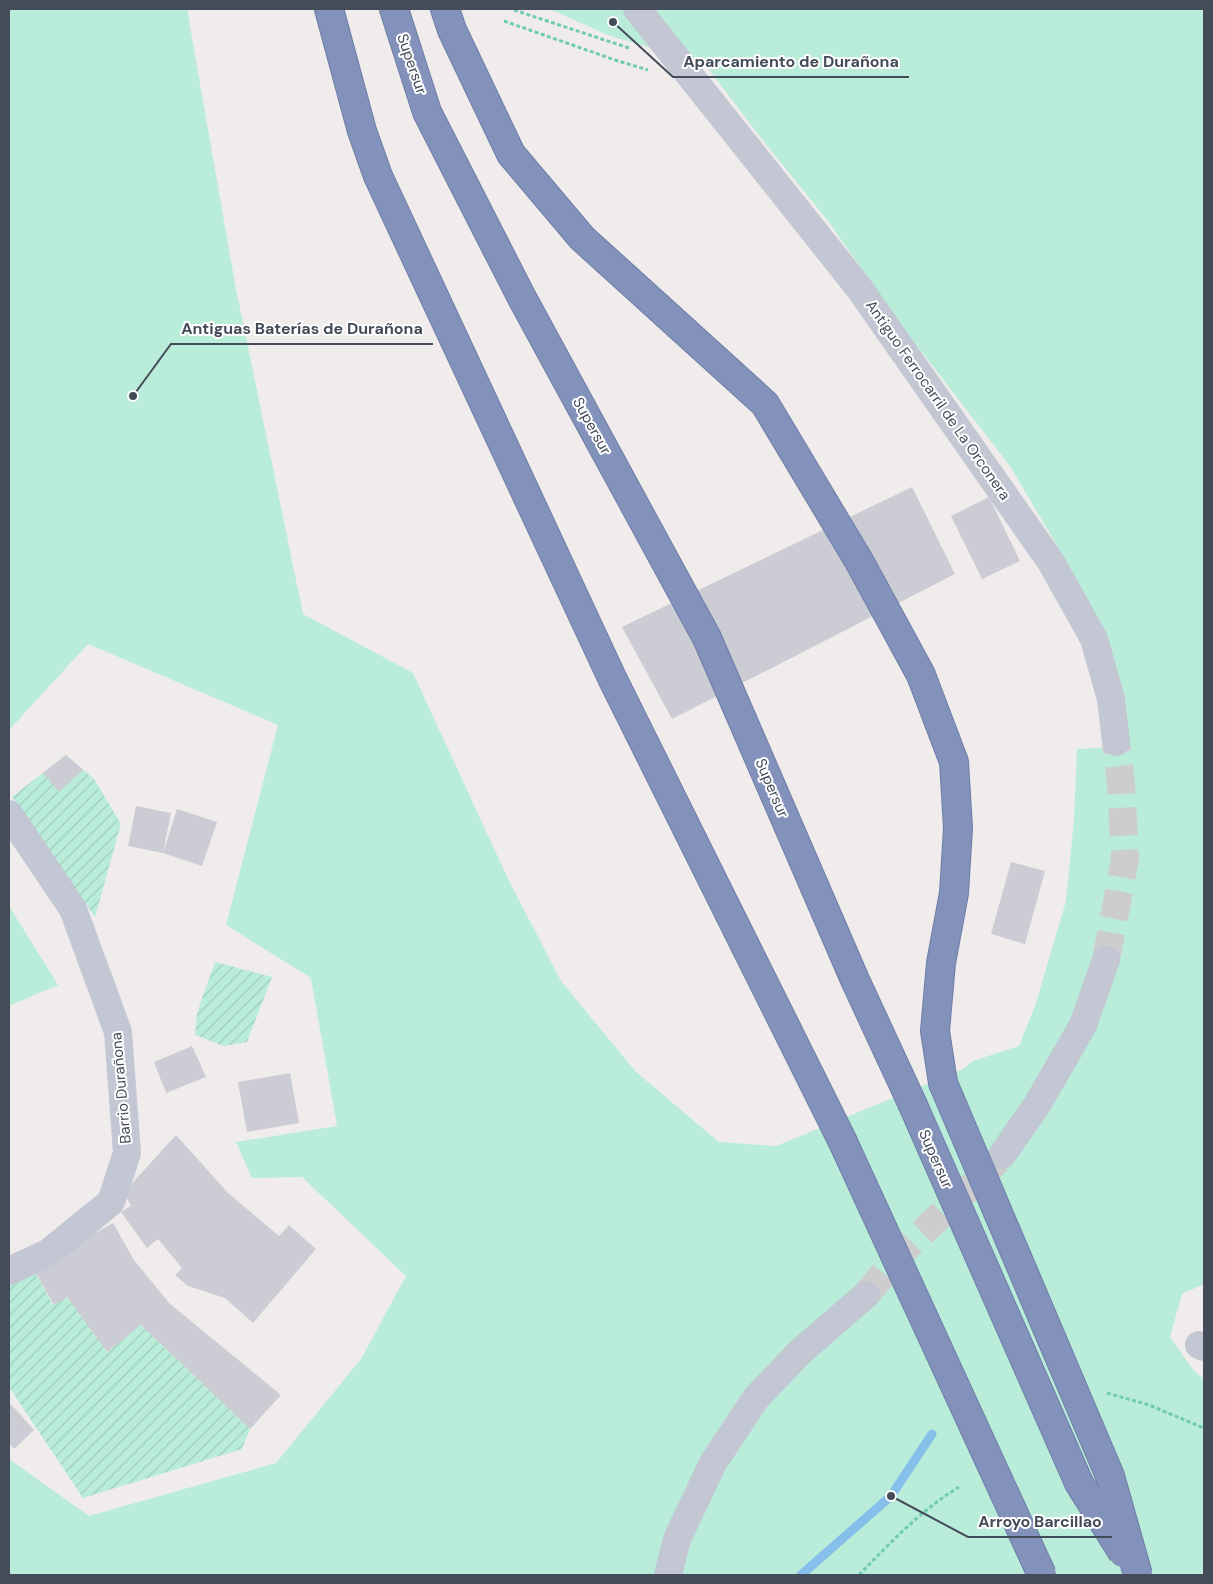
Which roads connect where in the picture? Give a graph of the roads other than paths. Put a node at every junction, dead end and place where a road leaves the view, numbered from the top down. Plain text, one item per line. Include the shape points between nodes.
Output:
1 (329, 9) edge
2 (637, 9) edge
3 (449, 19) edge
4 (397, 20) edge
5 (1116, 742) tunnel mouth
6 (9, 814) edge
7 (1106, 960) tunnel mouth
8 (1002, 1156) tunnel mouth
9 (9, 1271) edge
10 (866, 1294) tunnel mouth
11 (668, 1575) edge
12 (1042, 1575) edge
13 (1137, 1575) edge

1 - 12 highway, bridge via 362,131 378,176 613,680 842,1140
2 - 5 street, Antiguo Ferrocarril de La Orconera via 859,288 1052,562 1094,639 1111,700
3 - 13 highway, bridge via 511,154 582,238 765,404 859,561 921,675 954,762 958,828 954,893 941,963 935,1031 943,1084 1110,1476
4 - 13 highway, Supersur, bridge via 428,112 522,298 707,638 1079,1483
6 - 9 street, Barrio Durañona via 73,909 118,1032 127,1154 111,1202 48,1253
7 - 8 street via 1083,1025
10 - 11 street via 800,1352 756,1398 713,1463 677,1539

